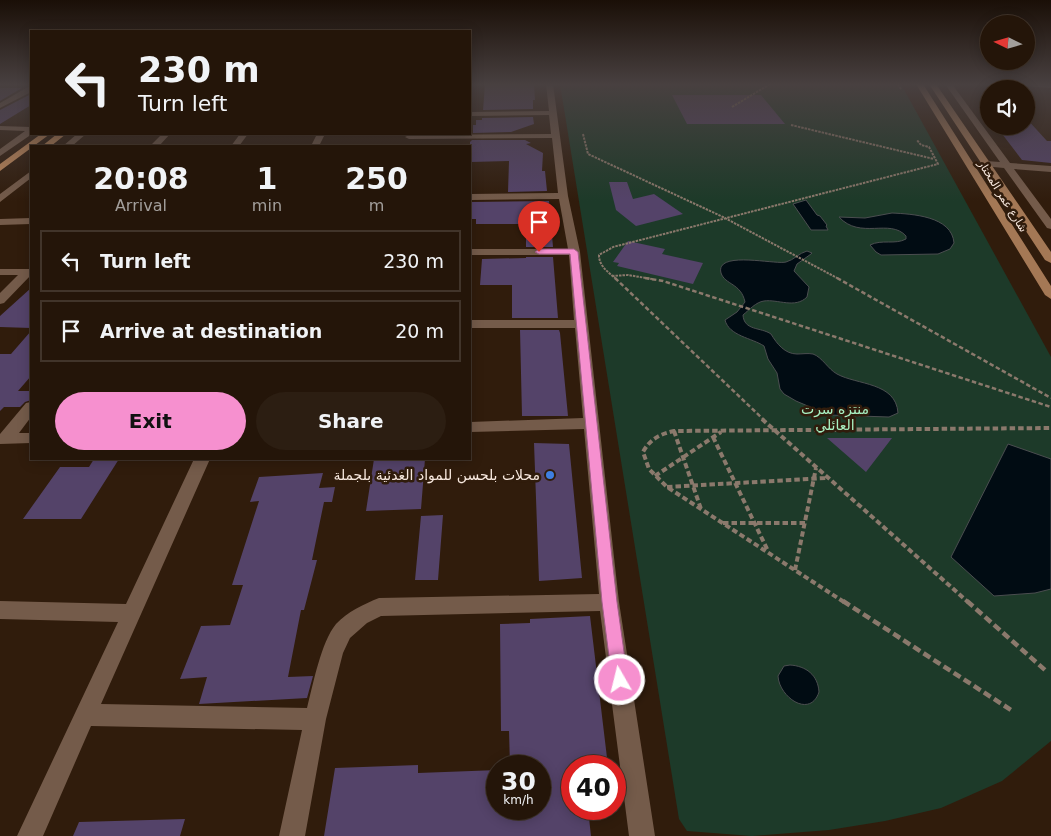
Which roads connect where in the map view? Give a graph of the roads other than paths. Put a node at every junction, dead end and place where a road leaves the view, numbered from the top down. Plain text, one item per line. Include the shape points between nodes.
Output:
1 (553, 123) edge
2 (943, 123) edge
3 (958, 123) edge
4 (977, 123) edge
5 (0, 128) edge
6 (30, 130) edge
7 (30, 131) edge
8 (45, 135) edge
9 (61, 135) edge
10 (81, 135) edge
11 (165, 135) edge
12 (410, 135) edge
13 (555, 136) junction
14 (31, 145) edge
15 (47, 145) edge
16 (67, 145) edge
17 (155, 145) edge
18 (30, 146) edge
19 (0, 153) edge
20 (30, 158) edge
21 (986, 164) junction
22 (1008, 166) junction
23 (0, 168) edge
24 (16, 169) dead end
25 (1051, 169) edge
26 (30, 175) edge
27 (562, 196) junction
28 (471, 197) edge
29 (0, 199) edge
30 (30, 221) edge
31 (0, 222) edge
32 (1050, 222) edge
33 (471, 252) edge
34 (574, 252) junction
35 (1051, 260) edge
36 (0, 272) edge
37 (30, 272) edge
38 (1051, 295) edge
39 (0, 300) edge
40 (471, 324) edge
41 (580, 324) junction
42 (30, 408) edge
43 (591, 423) junction
44 (471, 427) edge
45 (3, 438) edge
46 (30, 438) edge
47 (202, 460) edge
48 (610, 602) junction
49 (0, 610) edge
50 (132, 613) junction
51 (86, 715) junction
52 (314, 719) junction
53 (30, 836) edge
54 (292, 836) edge
55 (642, 836) edge

1 - 13 street
2 - 38 main road, شارع عمر المختار
3 - 21 main road
4 - 22 street
5 - 6 street
7 - 19 street
8 - 14 highway
9 - 15 highway
10 - 16 street
11 - 17 street
12 - 13 street
13 - 27 street
18 - 23 highway
20 - 24 highway
21 - 22 street
21 - 35 main road
22 - 25 street
22 - 32 street
26 - 29 street
27 - 28 street
27 - 34 street
30 - 31 street
33 - 34 street
34 - 41 street
36 - 37 street
37 - 39 street
40 - 41 street
41 - 43 street
42 - 45 street
43 - 44 street
43 - 48 street
45 - 46 street
47 - 50 street
48 - 52 street via 379,607 360,616 343,630 333,652
48 - 55 street
49 - 50 street
50 - 51 street
51 - 52 street
51 - 53 street
52 - 54 street

